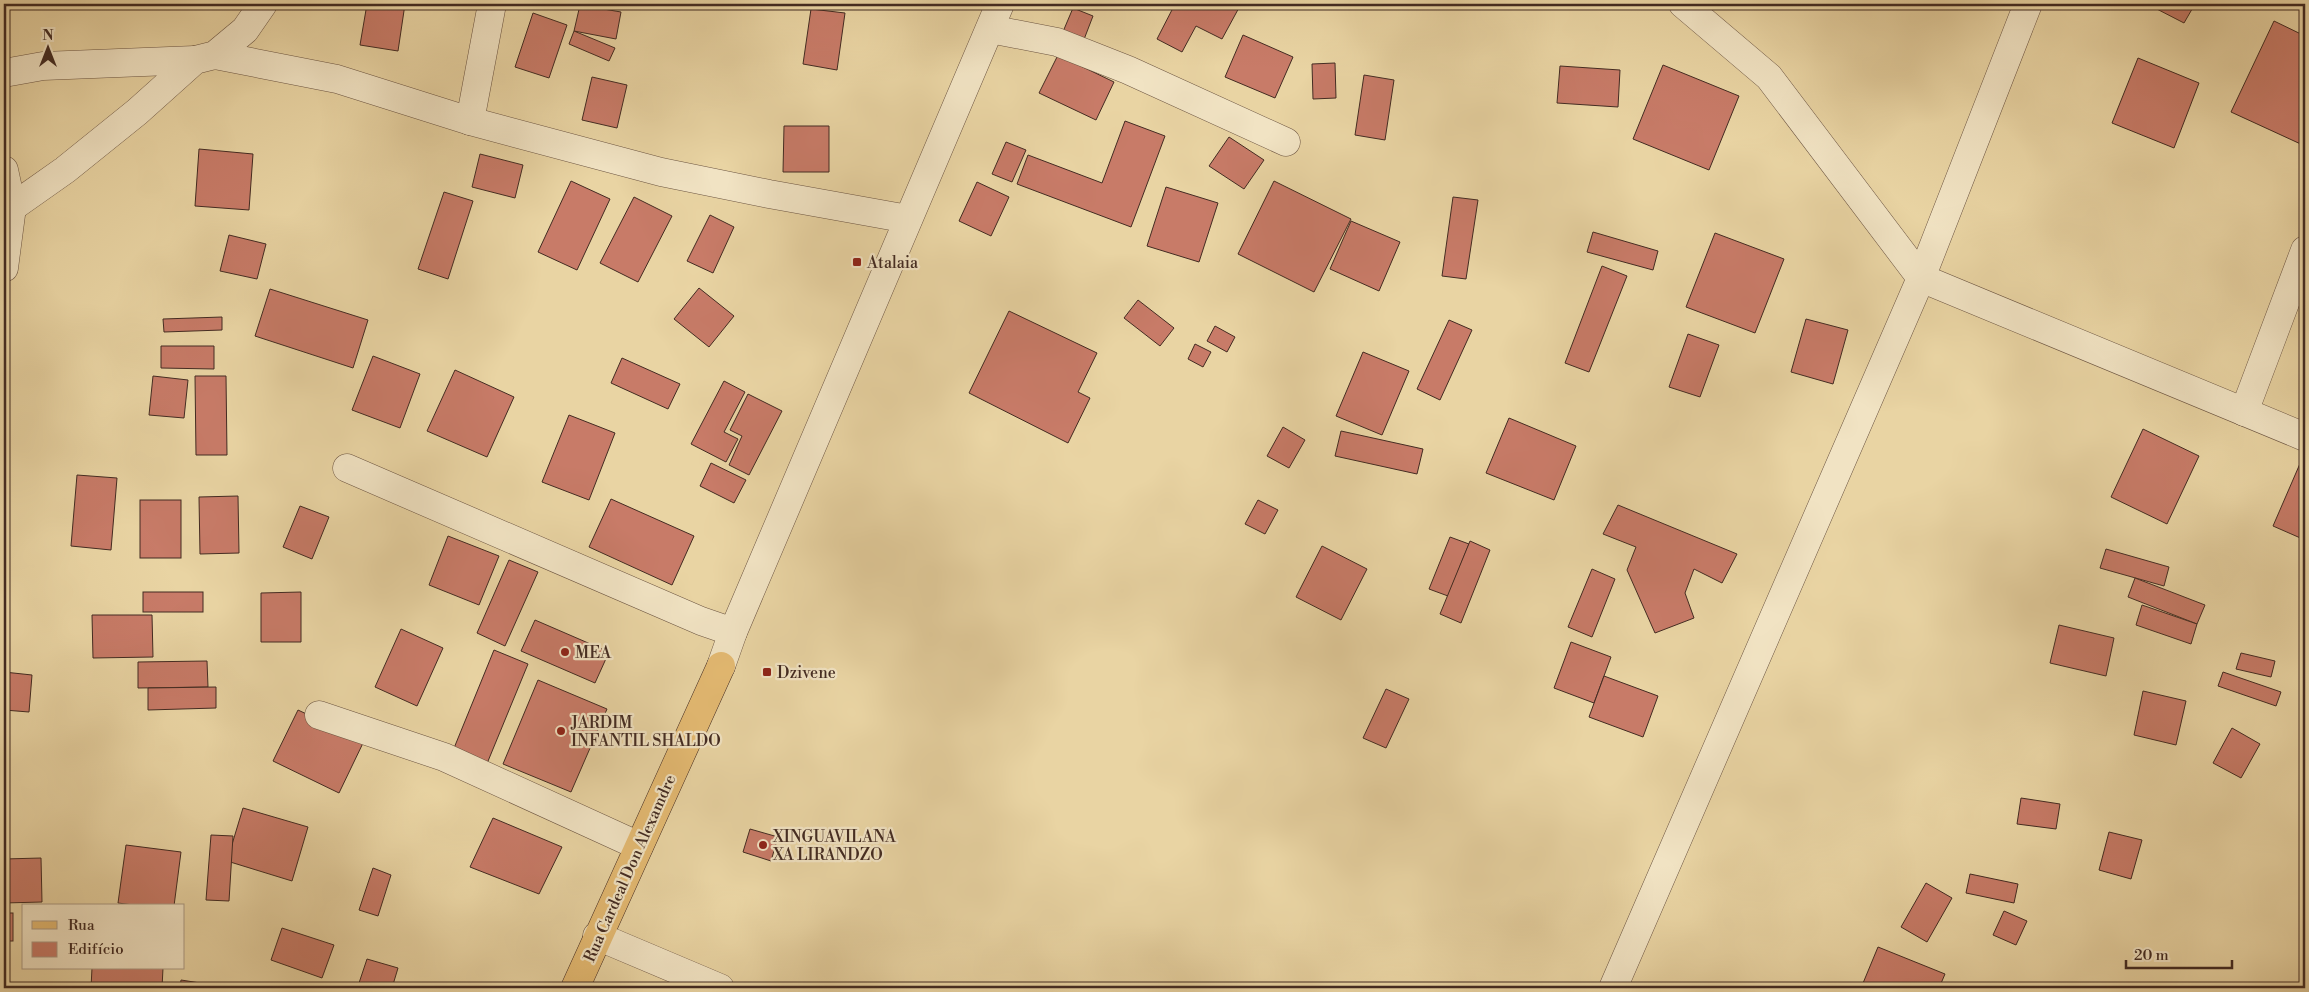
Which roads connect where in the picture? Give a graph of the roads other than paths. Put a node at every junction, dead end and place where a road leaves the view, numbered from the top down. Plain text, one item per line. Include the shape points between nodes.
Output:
1 (263, 4) edge
2 (492, 4) edge
3 (1000, 4) edge
4 (1683, 4) edge
5 (2028, 4) edge
6 (990, 29) junction
7 (205, 57) junction
8 (4, 73) edge
9 (470, 121) junction
10 (1286, 142) dead end
11 (4, 170) edge
12 (8, 210) edge
13 (908, 219) junction
14 (2305, 250) edge
15 (4, 268) edge
16 (1921, 278) junction
17 (2244, 412) junction
18 (2305, 437) edge
19 (346, 468) dead end
20 (733, 632) junction
21 (720, 666) joint
22 (319, 715) dead end
23 (639, 846) junction
24 (598, 936) junction
25 (575, 988) edge
26 (720, 988) edge
27 (1613, 988) edge

1 - 7 street via 245,30
2 - 9 street
3 - 6 street
4 - 16 street via 1769,77
5 - 16 street
6 - 10 street via 1057,42 1128,70
6 - 13 street
7 - 8 street via 43,66
7 - 9 street via 337,79
7 - 12 street via 65,170
9 - 13 street via 661,172
11 - 12 street
12 - 15 street
13 - 20 street
14 - 17 street
16 - 17 street
16 - 27 street
17 - 18 street
19 - 20 street
20 - 21 street
21 - 23 main road, Rua Cardeal Don Alexamdre
22 - 23 street via 444,757
23 - 24 main road, Rua Cardeal Don Alexamdre
24 - 25 main road, Rua Cardeal Don Alexamdre
24 - 26 street

